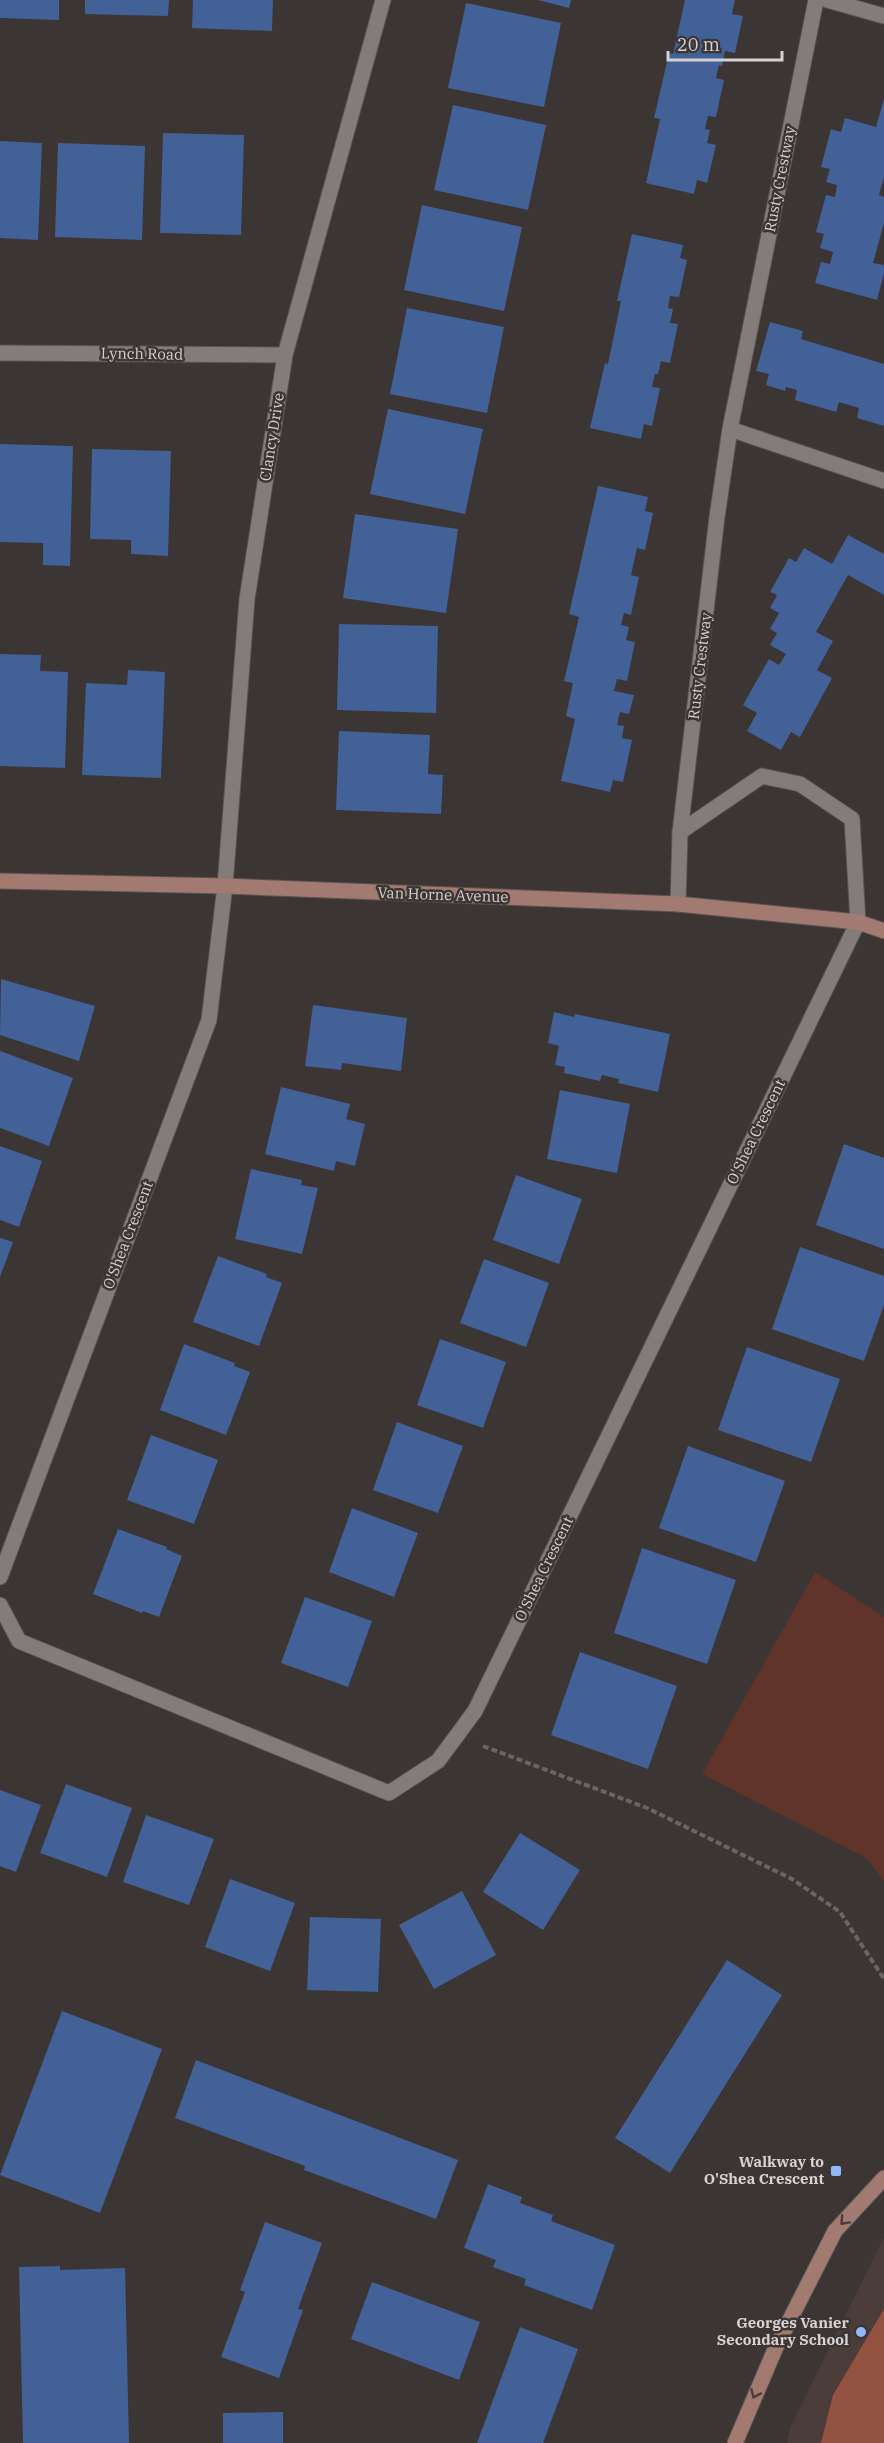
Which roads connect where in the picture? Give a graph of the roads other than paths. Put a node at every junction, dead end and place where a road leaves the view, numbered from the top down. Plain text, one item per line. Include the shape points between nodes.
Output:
1 (383, 0) edge
2 (816, 0) edge
3 (827, 0) edge
4 (884, 16) edge
5 (0, 353) edge
6 (285, 355) junction
7 (730, 429) junction
8 (884, 481) edge
9 (680, 832) junction
10 (0, 881) edge
11 (225, 886) junction
12 (678, 904) junction
13 (858, 922) junction
14 (884, 931) edge
15 (0, 1577) edge
16 (0, 1605) edge
17 (884, 2178) edge
18 (735, 2443) edge

1 - 6 street, Clancy Drive
2 - 7 street, Rusty Crestway
3 - 4 street
5 - 6 street, Lynch Road
6 - 11 street, Clancy Drive via 247,599
7 - 8 street
7 - 9 street, Rusty Crestway
9 - 12 street, Rusty Crestway
9 - 13 street via 762,776 800,784 852,819
10 - 11 street, Van Horne Avenue
11 - 12 street, Van Horne Avenue
11 - 15 street, O'Shea Crescent via 209,1020
12 - 13 street, Van Horne Avenue
13 - 14 street, Van Horne Avenue
13 - 16 street, O'Shea Crescent via 475,1711 438,1761 389,1793 19,1641
17 -> 18 street via 835,2231 776,2348

